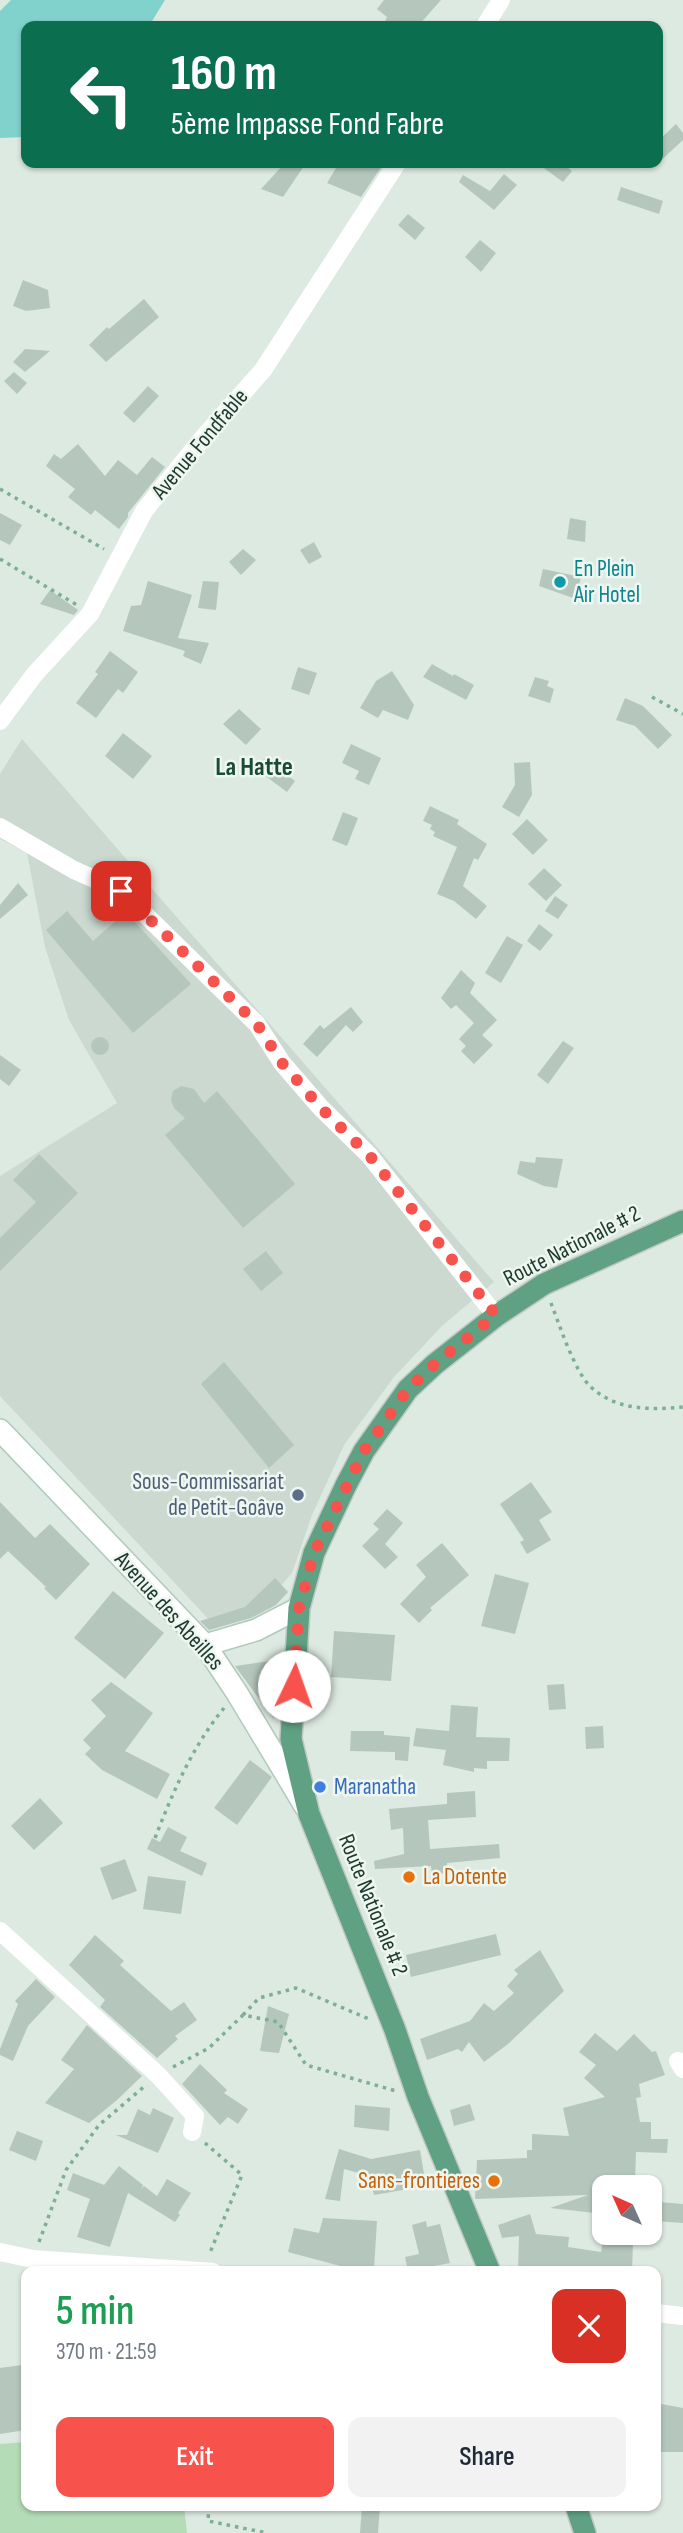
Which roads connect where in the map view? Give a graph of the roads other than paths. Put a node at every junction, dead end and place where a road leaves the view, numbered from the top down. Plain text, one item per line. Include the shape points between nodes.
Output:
1 (501, 0) edge
2 (488, 21) edge
3 (394, 168) edge
4 (0, 721) edge
5 (0, 827) edge
6 (683, 1221) edge
7 (496, 1315) junction
8 (0, 1430) edge
9 (299, 1608) junction
10 (205, 1645) junction
11 (309, 1814) junction
12 (0, 1931) edge
13 (192, 2133) road end
14 (0, 2252) edge
15 (122, 2266) edge
16 (487, 2266) edge
17 (661, 2314) edge
18 (683, 2316) edge
19 (578, 2511) edge
20 (585, 2533) edge

1 - 2 street
3 - 4 street, Avenue Fondfable via 263,370 144,511 90,614
5 - 7 street via 121,891 257,1024 282,1063 369,1155
6 - 7 main road, Route Nationale # 2 via 544,1284
7 - 9 main road, Route Nationale # 2 via 408,1389 364,1451 314,1553
8 - 10 street, Avenue des Abeilles
9 - 10 street via 256,1630
9 - 11 main road, Route Nationale # 2 via 291,1739
10 - 11 street, Avenue des Abeilles
11 - 16 main road, Route Nationale # 2
12 - 13 street via 158,2075 195,2116
14 - 15 street
17 - 18 street
19 - 20 main road

